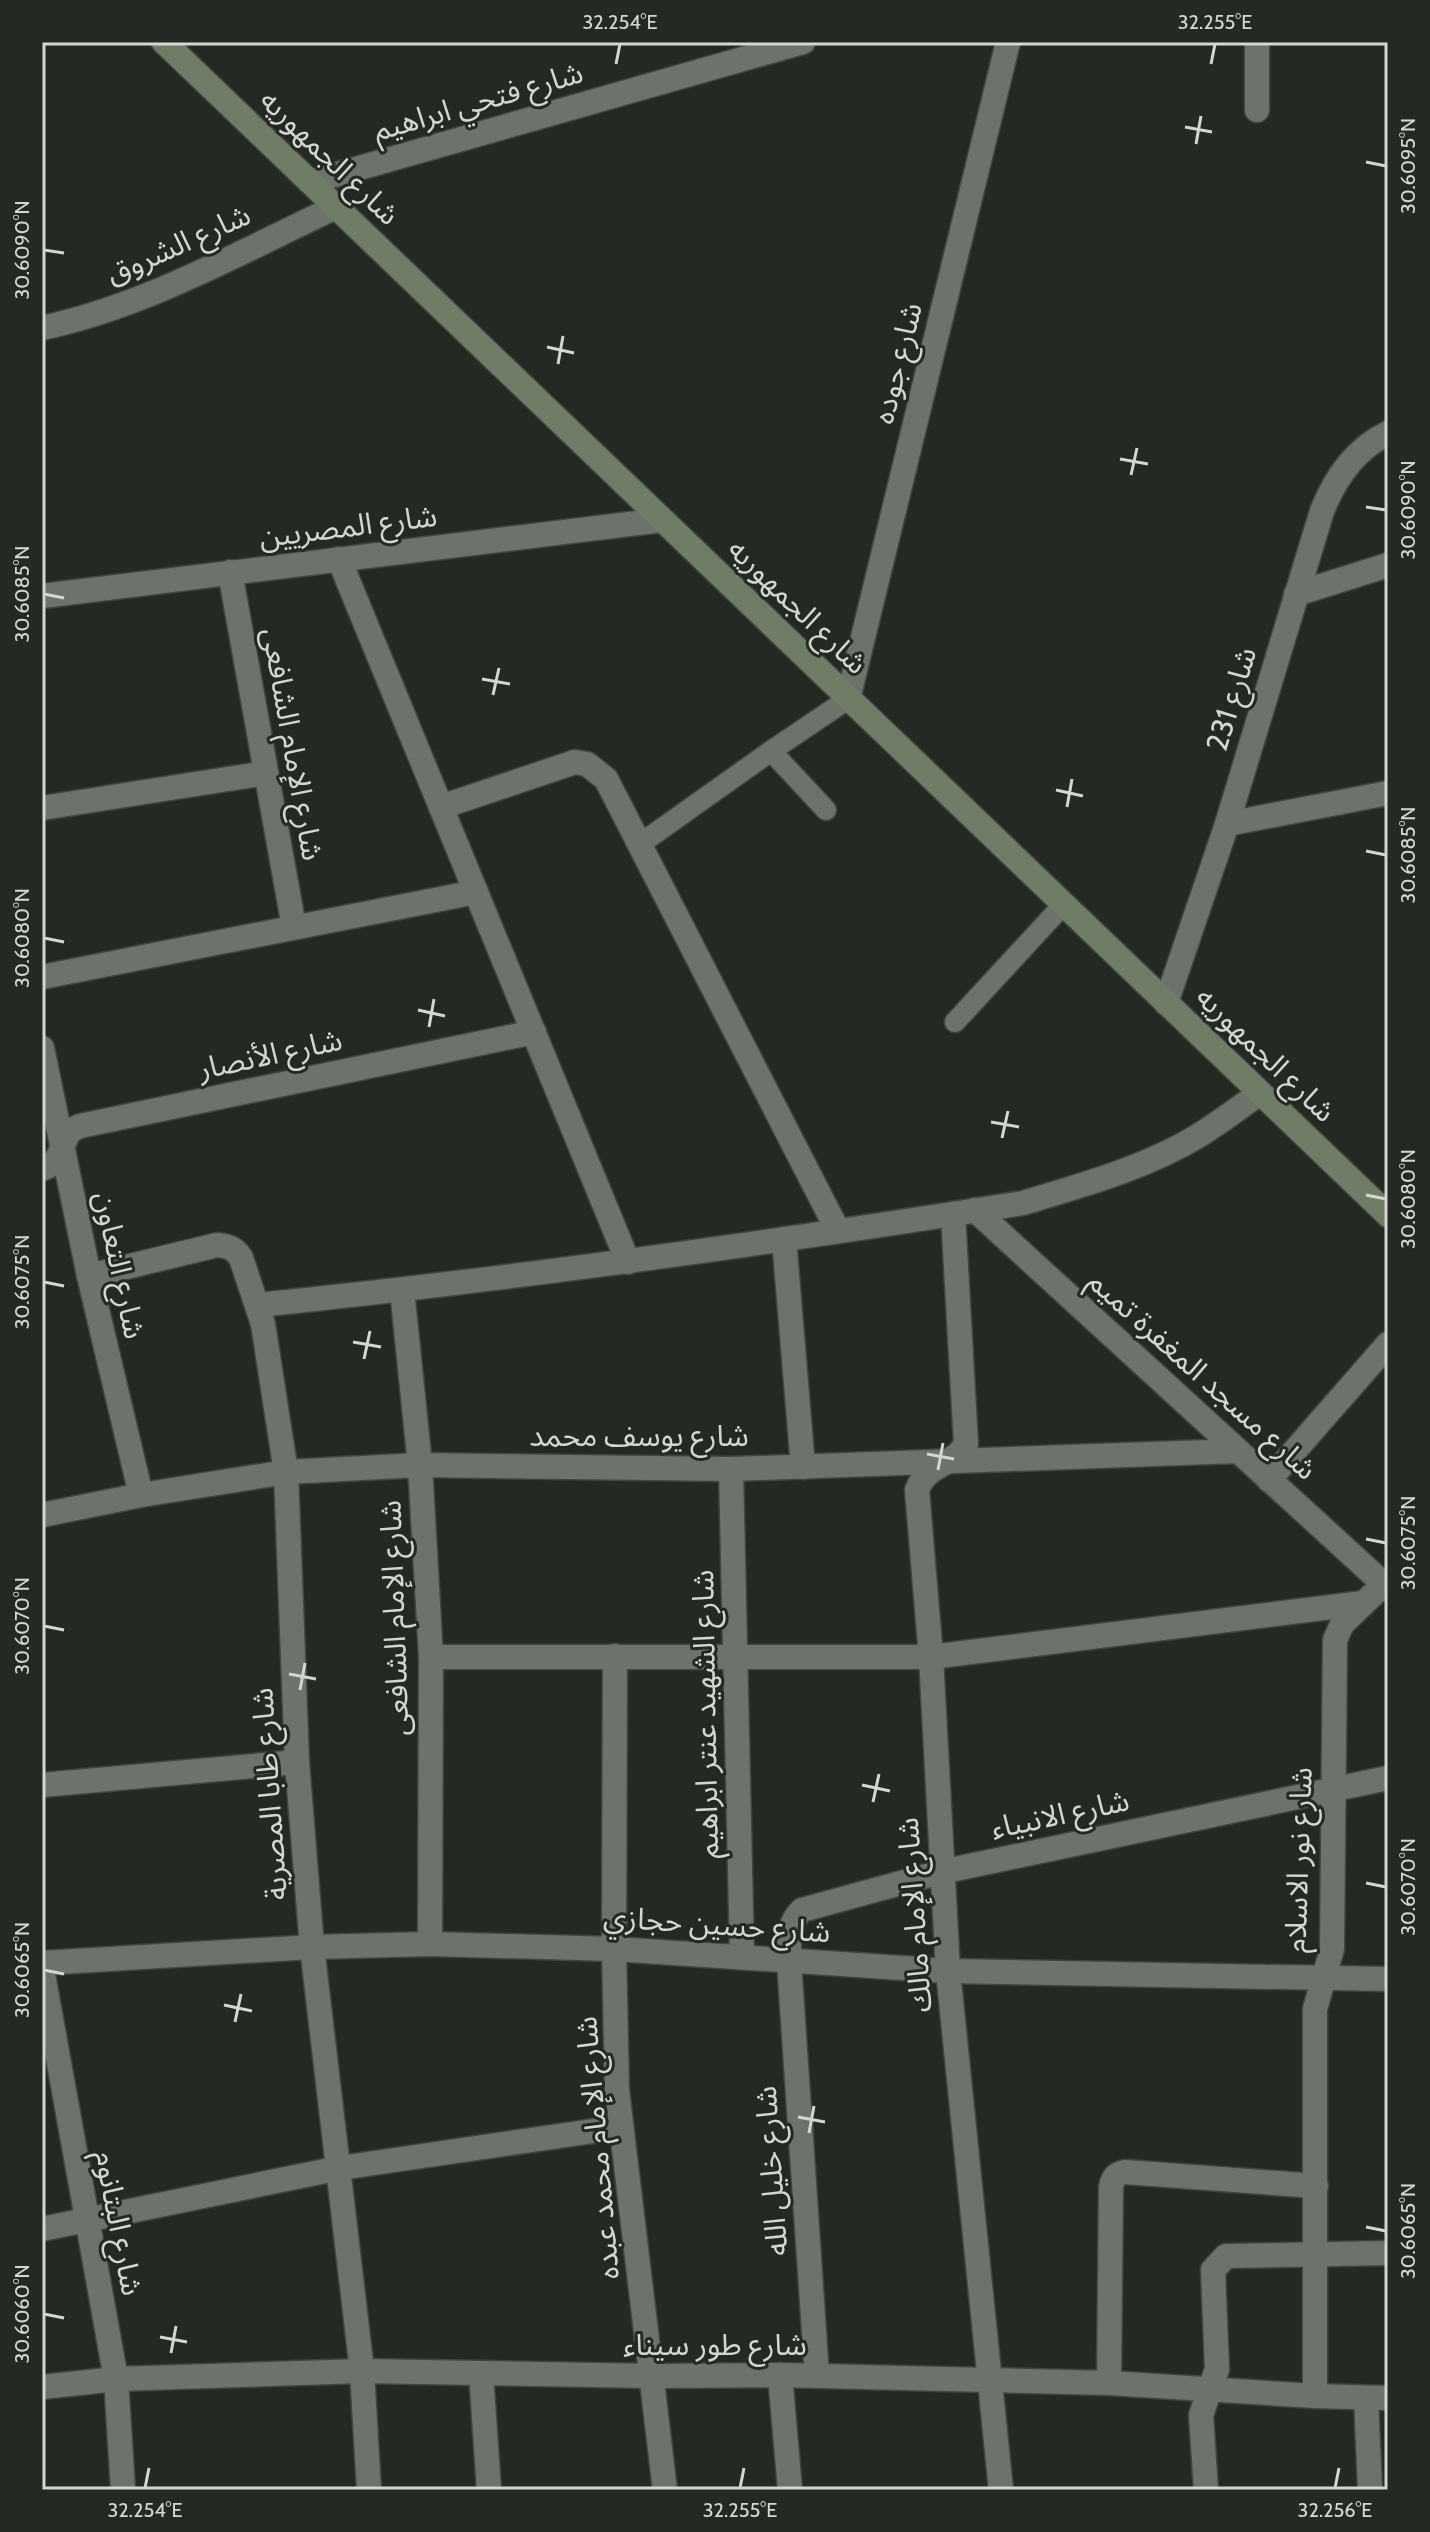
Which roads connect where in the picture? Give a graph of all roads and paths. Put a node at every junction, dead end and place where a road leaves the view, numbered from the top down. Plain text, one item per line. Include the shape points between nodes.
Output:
1 (164, 42) edge
2 (803, 42) edge
3 (1008, 42) edge
4 (1257, 42) edge
5 (1257, 110) dead end
6 (310, 182) junction
7 (336, 207) junction
8 (42, 328) edge
9 (1388, 433) edge
10 (662, 520) junction
11 (339, 559) junction
12 (1388, 565) edge
13 (230, 572) junction
14 (1296, 594) junction
15 (42, 596) edge
16 (848, 699) junction
17 (771, 751) junction
18 (266, 773) junction
19 (1388, 793) edge
20 (441, 807) junction
21 (42, 808) edge
22 (826, 810) dead end
23 (1227, 824) junction
24 (640, 844) junction
25 (476, 892) junction
26 (1063, 905) junction
27 (294, 927) junction
28 (42, 977) edge
29 (1166, 1003) junction
30 (955, 1022) dead end
31 (534, 1032) junction
32 (42, 1048) edge
33 (1260, 1093) junction
34 (63, 1149) junction
35 (42, 1169) edge
36 (1385, 1208) edge
37 (964, 1212) junction
38 (838, 1231) junction
39 (784, 1239) junction
40 (628, 1262) junction
41 (89, 1276) junction
42 (402, 1290) junction
43 (258, 1305) junction
44 (1388, 1344) edge
45 (1238, 1451) junction
46 (944, 1462) junction
47 (420, 1465) junction
48 (803, 1467) junction
49 (731, 1469) junction
50 (286, 1472) junction
51 (1269, 1480) junction
52 (141, 1495) junction
53 (42, 1515) edge
54 (1386, 1586) edge
55 (1363, 1603) junction
56 (615, 1656) junction
57 (431, 1657) junction
58 (736, 1657) junction
59 (931, 1657) junction
60 (297, 1762) junction
61 (1388, 1778) edge
62 (42, 1785) edge
63 (1333, 1789) junction
64 (941, 1872) junction
65 (430, 1944) junction
66 (312, 1947) junction
67 (614, 1949) junction
68 (742, 1957) junction
69 (789, 1961) junction
70 (42, 1966) edge
71 (948, 1971) junction
72 (1388, 1979) edge
73 (1324, 1980) junction
74 (621, 2127) junction
75 (340, 2168) junction
76 (1316, 2186) junction
77 (86, 2221) junction
78 (42, 2229) edge
79 (1316, 2253) junction
80 (1388, 2253) edge
81 (362, 2371) junction
82 (481, 2373) junction
83 (780, 2375) junction
84 (653, 2376) junction
85 (817, 2376) junction
86 (116, 2379) junction
87 (991, 2381) junction
88 (1109, 2383) junction
89 (42, 2387) edge
90 (1210, 2390) junction
91 (1315, 2396) junction
92 (1377, 2398) edge
93 (123, 2490) edge
94 (369, 2490) edge
95 (489, 2490) edge
96 (665, 2490) edge
97 (790, 2490) edge
98 (1001, 2490) edge
99 (1206, 2490) edge
100 (1370, 2490) edge

1 - 6 main road, شارع الجمهوريه
2 - 6 street, شارع فتحي ابراهيم
3 - 16 street, شارع جوده
4 - 5 street
6 - 7 main road, شارع الجمهوريه
7 - 8 street, شارع الشروق via 126,305
7 - 10 main road, شارع الجمهوريه
9 - 14 street, شارع 231 via 1361,451 1331,488
10 - 11 street, شارع المصريين
10 - 16 main road, شارع الجمهوريه
11 - 13 street, شارع المصريين
11 - 20 street
12 - 14 street
13 - 15 street, شارع المصريين
13 - 18 street, شارع الإمام الشافعى
14 - 23 street, شارع 231
16 - 17 lane
16 - 26 main road, شارع الجمهوريه
17 - 22 lane
17 - 24 lane
18 - 21 street
18 - 27 street, شارع الإمام الشافعى
19 - 23 street
20 - 24 street via 575,762 587,764 606,779
20 - 25 street
23 - 29 street, شارع 231
24 - 38 street
25 - 27 street
25 - 31 street
26 - 29 main road, شارع الجمهوريه
26 - 30 lane
27 - 28 street
29 - 33 main road, شارع الجمهوريه
31 - 34 street, شارع الأنصار via 80,1126 70,1131
31 - 40 street
32 - 34 street, شارع التعاون
33 - 36 main road, شارع الجمهوريه
33 - 37 street via 1197,1136 1140,1165 1023,1203
34 - 35 street, شارع الأنصار
34 - 41 street, شارع التعاون
37 - 38 street
37 - 45 street, شارع مسجد المغفرة تميم
37 - 46 street, شارع الإمام مالك via 966,1444
38 - 39 street
39 - 40 street
39 - 48 street
40 - 42 street
41 - 43 street, شارع طابا المصرية via 227,1246 241,1258
41 - 52 street, شارع التعاون
42 - 43 street
42 - 47 street, شارع الإمام الشافعى
43 - 50 street, شارع طابا المصرية
44 - 51 street
45 - 46 street, شارع يوسف محمد
45 - 51 street, شارع مسجد المغفرة تميم
46 - 48 street, شارع يوسف محمد
46 - 59 street, شارع الإمام مالك via 924,1476 917,1490
47 - 49 street, شارع يوسف محمد
47 - 50 street, شارع يوسف محمد
47 - 57 street, شارع الإمام الشافعى
48 - 49 street, شارع يوسف محمد
49 - 58 street, شارع الشهيد عنتر ابراهيم
50 - 52 street, شارع يوسف محمد
50 - 60 street, شارع طابا المصرية
51 - 54 street, شارع مسجد المغفرة تميم
52 - 53 street, شارع يوسف محمد
54 - 55 street, شارع نور الاسلام
55 - 59 street
55 - 63 street, شارع نور الاسلام via 1338,1629 1335,1640
56 - 57 street
56 - 58 street
56 - 67 street, شارع الإمام محمد عبده
57 - 65 street, شارع الإمام الشافعى
58 - 59 street
58 - 68 street, شارع الشهيد عنتر ابراهيم
59 - 64 street, شارع الإمام مالك
60 - 62 street
60 - 66 street, شارع طابا المصرية
61 - 63 street, شارع الانبياء
63 - 64 street, شارع الانبياء
63 - 73 street, شارع نور الاسلام via 1332,1949
64 - 69 street, شارع الانبياء via 802,1910 792,1922
64 - 71 street, شارع الإمام مالك
65 - 66 street, شارع حسين حجازي
65 - 67 street, شارع حسين حجازي
66 - 70 street, شارع حسين حجازي
66 - 75 street, شارع طابا المصرية
67 - 68 street, شارع حسين حجازي
67 - 74 street, شارع الإمام محمد عبده
68 - 69 street, شارع حسين حجازي
69 - 71 street, شارع حسين حجازي
69 - 85 street, شارع خليل الله
70 - 77 street, شارع البتانوم
71 - 73 street, شارع حسين حجازي
71 - 87 street, شارع الإمام مالك
72 - 73 street, شارع حسين حجازي
73 - 76 street, شارع نور الاسلام via 1315,2009
74 - 75 street
74 - 84 street, شارع الإمام محمد عبده
75 - 77 street
75 - 81 street, شارع طابا المصرية
76 - 79 street, شارع نور الاسلام
76 - 88 street via 1117,2173 1111,2187
77 - 78 street
77 - 86 street, شارع البتانوم
79 - 80 street
79 - 90 street via 1226,2256 1216,2265 1217,2369
79 - 91 street, شارع نور الاسلام
81 - 82 street, شارع طور سيناء
81 - 86 street, شارع طور سيناء
81 - 94 street, شارع طابا المصرية
82 - 84 street, شارع طور سيناء
82 - 95 street
83 - 84 street, شارع طور سيناء
83 - 85 street, شارع طور سيناء
83 - 97 street
84 - 96 street, شارع الإمام محمد عبده
85 - 87 street, شارع طور سيناء
86 - 89 street, شارع طور سيناء
86 - 93 street, شارع البتانوم
87 - 88 street, شارع طور سيناء
87 - 98 street, شارع الإمام مالك
88 - 90 street, شارع طور سيناء
90 - 91 street, شارع طور سيناء
90 - 99 street via 1201,2415
91 - 92 street, شارع طور سيناء
92 - 100 street

